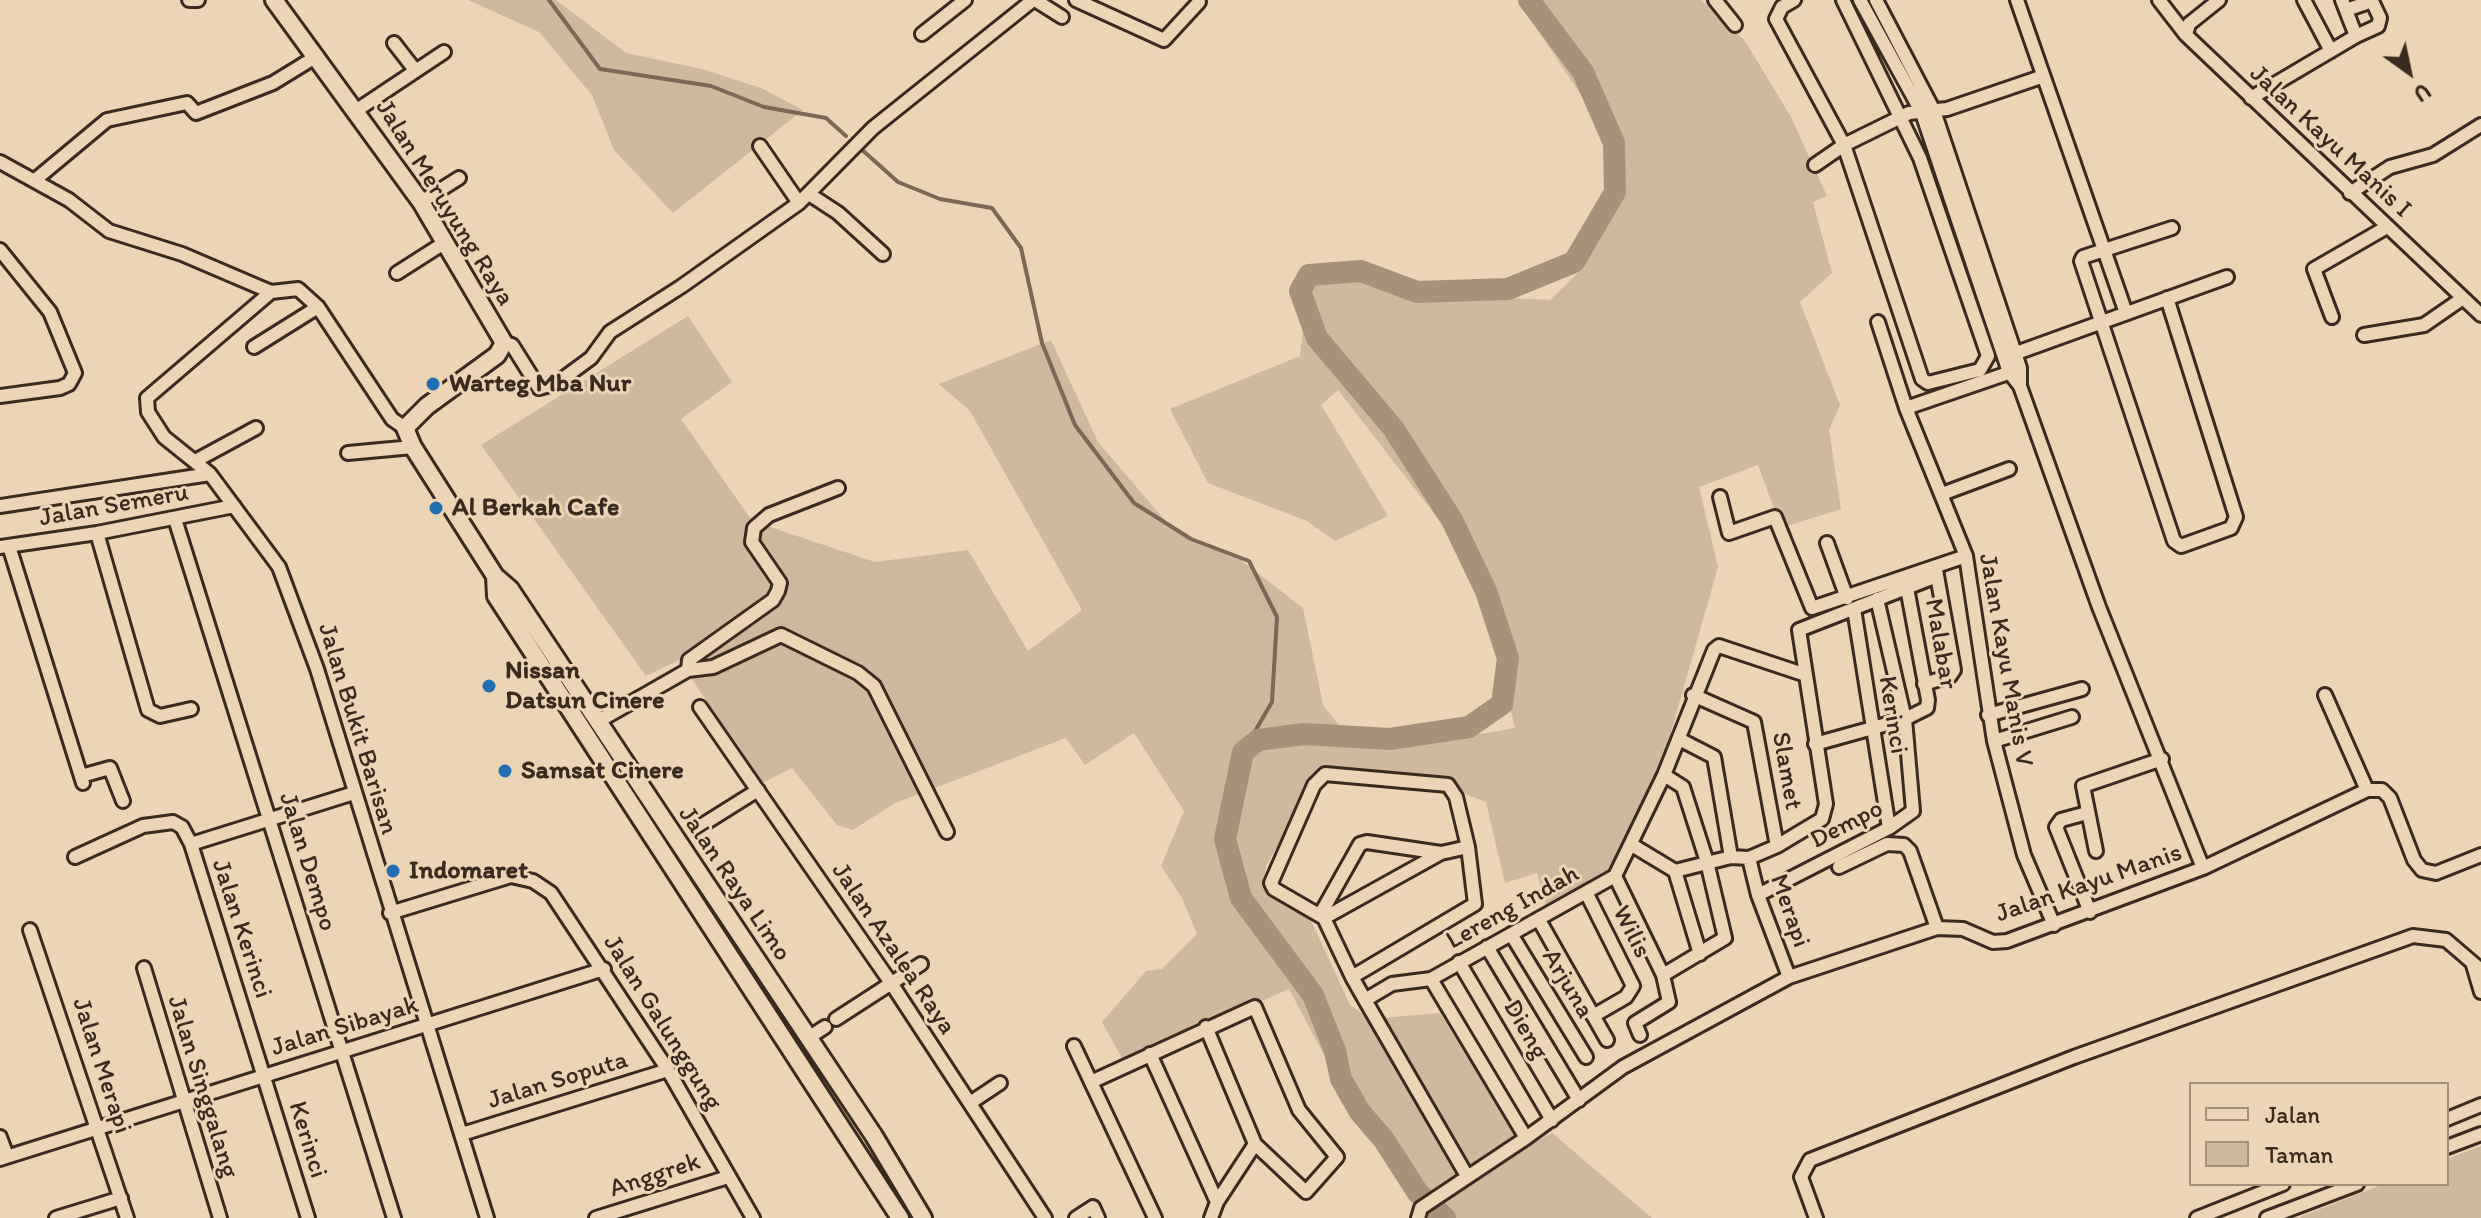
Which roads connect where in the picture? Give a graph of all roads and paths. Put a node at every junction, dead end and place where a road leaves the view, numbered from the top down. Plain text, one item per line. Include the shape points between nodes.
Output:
1 (189, 0) edge
2 (198, 0) edge
3 (274, 0) edge
4 (965, 0) edge
5 (1034, 0) edge
6 (1076, 0) edge
7 (1715, 0) edge
8 (1794, 0) edge
9 (1843, 0) edge
10 (1860, 0) edge
11 (1876, 0) edge
12 (2017, 0) edge
13 (2159, 0) edge
14 (2219, 0) edge
15 (2304, 0) edge
16 (1199, 2) dead end
17 (2344, 5) edge
18 (1062, 17) dead end
19 (1735, 25) dead end
20 (922, 34) dead end
21 (2186, 35) junction
22 (2356, 36) junction
23 (394, 43) dead end
24 (2331, 51) junction
25 (444, 52) dead end
26 (317, 56) junction
27 (415, 70) junction
28 (2041, 77) junction
29 (2251, 98) junction
30 (357, 110) junction
31 (1928, 112) junction
32 (1902, 117) junction
33 (2481, 125) edge
34 (1844, 145) junction
35 (760, 146) dead end
36 (0, 162) edge
37 (1815, 165) dead end
38 (459, 178) dead end
39 (35, 180) junction
40 (2350, 193) junction
41 (804, 198) junction
42 (421, 202) junction
43 (2387, 227) junction
44 (2172, 228) dead end
45 (444, 243) junction
46 (0, 250) edge
47 (2104, 250) junction
48 (883, 254) dead end
49 (397, 273) dead end
50 (2227, 277) dead end
51 (271, 292) junction
52 (2167, 298) junction
53 (2471, 300) edge
54 (318, 307) junction
55 (2126, 313) junction
56 (2481, 315) edge
57 (2332, 317) dead end
58 (1878, 322) dead end
59 (2102, 322) junction
60 (2364, 335) dead end
61 (504, 343) junction
62 (254, 347) dead end
63 (2009, 355) junction
64 (2015, 370) junction
65 (0, 396) edge
66 (1906, 408) junction
67 (256, 428) dead end
68 (405, 428) junction
69 (413, 447) junction
70 (348, 453) dead end
71 (197, 460) junction
72 (2009, 469) dead end
73 (210, 474) junction
74 (838, 488) dead end
75 (1942, 494) junction
76 (1720, 497) dead end
77 (0, 506) edge
78 (234, 506) junction
79 (175, 519) junction
80 (97, 533) junction
81 (1827, 543) dead end
82 (5, 547) edge
83 (1966, 556) junction
84 (1936, 571) junction
85 (495, 576) junction
86 (1907, 588) junction
87 (1877, 599) junction
88 (1850, 604) junction
89 (688, 670) junction
90 (1803, 674) junction
91 (1924, 684) junction
92 (2082, 689) dead end
93 (1693, 695) junction
94 (2325, 695) dead end
95 (700, 707) dead end
96 (191, 709) dead end
97 (1988, 715) junction
98 (2072, 717) dead end
99 (1905, 719) junction
100 (597, 722) junction
101 (1871, 727) junction
102 (1679, 739) junction
103 (1994, 741) junction
104 (1815, 744) junction
105 (610, 755) junction
106 (2162, 759) junction
107 (1664, 775) junction
108 (758, 790) junction
109 (2367, 790) junction
110 (354, 793) junction
111 (123, 801) dead end
112 (2087, 813) junction
113 (271, 819) junction
114 (699, 827) dead end
115 (1889, 828) junction
116 (947, 832) dead end
117 (191, 844) junction
118 (1632, 845) junction
119 (1777, 846) junction
120 (1468, 847) junction
121 (2096, 851) dead end
122 (1441, 853) junction
123 (2481, 855) edge
124 (75, 857) dead end
125 (1731, 857) junction
126 (1749, 858) junction
127 (1707, 862) junction
128 (1839, 867) dead end
129 (2203, 868) junction
130 (1675, 871) junction
131 (1615, 876) junction
132 (1587, 894) junction
133 (1758, 895) junction
134 (2090, 912) junction
135 (390, 913) junction
136 (1322, 916) junction
137 (1539, 920) junction
138 (2054, 925) junction
139 (1937, 928) junction
140 (30, 930) dead end
141 (1511, 934) junction
142 (1487, 947) junction
143 (1700, 954) junction
144 (1459, 962) junction
145 (921, 964) dead end
146 (144, 968) dead end
147 (2477, 968) edge
148 (604, 969) junction
149 (1663, 975) junction
150 (1352, 977) junction
151 (1789, 977) junction
152 (1431, 979) junction
153 (891, 983) junction
154 (2481, 992) edge
155 (1365, 1000) junction
156 (792, 1014) junction
157 (1593, 1016) junction
158 (776, 1024) junction
159 (428, 1025) junction
160 (1206, 1027) junction
161 (1640, 1035) dead end
162 (808, 1038) junction
163 (1607, 1040) dead end
164 (1074, 1046) dead end
165 (340, 1051) junction
166 (1150, 1054) junction
167 (1586, 1057) dead end
168 (668, 1070) junction
169 (263, 1074) junction
170 (1091, 1082) junction
171 (1000, 1083) dead end
172 (182, 1100) junction
173 (1579, 1100) junction
174 (970, 1103) junction
175 (2481, 1105) edge
176 (2449, 1118) edge
177 (1552, 1120) junction
178 (98, 1126) junction
179 (462, 1134) junction
180 (2481, 1134) edge
181 (0, 1137) edge
182 (1526, 1138) junction
183 (1255, 1144) junction
184 (2449, 1146) edge
185 (3, 1158) edge
186 (1467, 1176) junction
187 (728, 1177) junction
188 (2278, 1186) edge
189 (2352, 1186) edge
190 (121, 1198) junction
191 (1217, 1202) junction
192 (1419, 1213) edge
193 (56, 1218) edge
194 (127, 1218) edge
195 (220, 1218) edge
196 (308, 1218) edge
197 (394, 1218) edge
198 (487, 1218) edge
199 (596, 1218) edge
200 (753, 1218) edge
201 (900, 1218) edge
202 (923, 1218) edge
203 (1045, 1218) edge
204 (1076, 1218) edge
205 (1098, 1218) edge
206 (1155, 1218) edge
207 (1211, 1218) edge
208 (1816, 1218) edge
209 (2197, 1218) edge
210 (2267, 1218) edge

1 - 2 street
3 - 26 main road, Jalan Meruyung Raya
4 - 20 street
5 - 18 street
5 - 41 street via 873,128
6 - 16 street via 1164,40
7 - 19 street
8 - 34 street via 1776,19
9 - 32 street
10 - 31 street
11 - 31 street
12 - 28 street
13 - 21 street, Jalan Kayu Manis I
14 - 21 street via 2189,24
15 - 24 street
17 - 22 street
17 - 22 street via 2370,1 2380,18 2378,26
21 - 29 street, Jalan Kayu Manis I
22 - 24 street
23 - 27 street
24 - 29 street
25 - 27 street
26 - 30 main road, Jalan Meruyung Raya
26 - 39 street via 273,83 196,113 187,103 107,120
27 - 30 street
28 - 31 street
28 - 47 street
29 - 40 street, Jalan Kayu Manis I
30 - 42 main road, Jalan Meruyung Raya
31 - 32 street
31 - 63 street
32 - 34 street
32 - 34 street via 1988,356 1980,370 1928,383 1922,379
33 - 40 street via 2433,155 2390,167
34 - 37 street
35 - 41 street
36 - 39 street
38 - 42 street
39 - 51 street via 109,231 182,254
40 - 43 street, Jalan Kayu Manis I
41 - 48 street via 838,213
41 - 61 street via 610,332 591,358 557,383 539,388 512,345
42 - 45 main road, Jalan Meruyung Raya
43 - 53 street, Jalan Kayu Manis I
43 - 57 street via 2314,269
44 - 47 street
45 - 49 street
45 - 61 main road, Jalan Meruyung Raya
46 - 65 street via 50,312 75,373 60,388
47 - 55 street
47 - 59 street via 2081,261
50 - 52 street
51 - 54 street via 298,289
51 - 71 street, Jalan Bukit Barisan via 147,398 148,412 164,437
52 - 55 street
52 - 59 street via 2236,517 2231,528 2181,546 2174,541
53 - 56 street, Jalan Kayu Manis I
53 - 60 street via 2424,325
54 - 62 street
54 - 68 street via 392,419
55 - 59 street
58 - 66 street, Jalan Kayu Manis V
59 - 63 street
61 - 68 main road, Jalan Meruyung Raya via 497,355
63 - 64 street
64 - 66 street
64 - 106 street via 2099,607
66 - 75 street, Jalan Kayu Manis V
67 - 71 street
68 - 69 main road
69 - 70 street
69 - 85 main road
71 - 73 street, Jalan Bukit Barisan
72 - 75 street
73 - 77 street
73 - 78 street, Jalan Bukit Barisan
74 - 89 street via 769,515 754,528 752,542 780,583 778,591 773,600 689,660
75 - 83 street, Jalan Kayu Manis V
76 - 88 street via 1729,533 1775,517 1812,608
78 - 79 street, Jalan Semeru
78 - 110 street, Jalan Bukit Barisan via 287,584
79 - 80 street, Jalan Semeru
79 - 113 street, Jalan Dempo
80 - 82 street, Jalan Semeru
80 - 96 street via 148,710 160,716
81 - 88 street, Kerinci
82 - 111 street via 82,780 110,768
83 - 84 street
83 - 97 street, Jalan Kayu Manis V
84 - 86 street
84 - 88 street
84 - 91 street via 1954,670
85 - 100 main road, Jalan Raya Limo via 510,589
85 - 105 main road, Jalan Raya Limo via 496,596
86 - 87 street
86 - 91 street, Malabar
87 - 88 street
87 - 99 street
88 - 90 street via 1799,630
88 - 101 street, Kerinci
89 - 100 street
89 - 116 street via 713,667 781,635 858,673 874,686 893,719
90 - 93 street, Lereng Indah via 1719,646
90 - 104 street
91 - 99 street, Malabar via 1927,708
92 - 97 street
93 - 102 street, Lereng Indah
93 - 119 street, Slamet via 1754,722
94 - 109 street
95 - 108 street, Jalan Azalea Raya
97 - 103 street, Jalan Kayu Manis V
98 - 103 street
99 - 101 street
99 - 115 street, Dempo via 1914,807 1910,816
100 - 105 main road, Jalan Raya Limo
101 - 104 street
101 - 115 street, Kerinci
102 - 107 street, Lereng Indah
102 - 125 street via 1714,757
103 - 138 street, Jalan Kayu Manis V via 2024,855
104 - 119 street via 1825,815
105 - 156 main road, Jalan Raya Limo
105 - 158 main road, Jalan Raya Limo
106 - 112 street via 2087,782 2082,790
106 - 129 street
107 - 118 street, Lereng Indah
107 - 127 street via 1682,785
108 - 114 street
108 - 153 street, Jalan Azalea Raya
109 - 123 street via 2382,790 2390,798 2422,870 2436,873
109 - 129 street, Jalan Kayu Manis
110 - 113 street
110 - 135 street, Jalan Bukit Barisan
112 - 121 street
112 - 134 street via 2061,820 2056,827
113 - 117 street
113 - 165 street, Jalan Dempo
115 - 133 street, Dempo
117 - 124 street via 178,823 164,822
117 - 169 street, Jalan Kerinci
118 - 130 street
118 - 131 street, Lereng Indah
119 - 126 street
120 - 122 street
120 - 136 street via 1448,785 1325,774 1314,785 1271,883
120 - 150 street via 1473,906
122 - 136 street
122 - 136 street via 1360,844
125 - 126 street
125 - 127 street
126 - 133 street, Merapi
127 - 130 street
127 - 143 street via 1725,938
128 - 139 street via 1887,844 1904,845
129 - 134 street, Jalan Kayu Manis
130 - 143 street
131 - 132 street, Lereng Indah
131 - 149 street
132 - 137 street, Lereng Indah
132 - 157 street, Wilis via 1633,986 1626,997
133 - 151 street, Merapi
134 - 138 street, Jalan Kayu Manis
135 - 148 street, Jalan Galunggung via 511,876 533,881 560,902
135 - 159 street, Jalan Bukit Barisan
136 - 150 street
137 - 141 street, Lereng Indah
137 - 157 street
138 - 139 street, Jalan Kayu Manis via 2001,942 1963,929
139 - 151 street, Jalan Kayu Manis
140 - 178 street, Jalan Merapi
141 - 142 street, Lereng Indah
141 - 167 street, Arjuna
142 - 144 street, Lereng Indah
142 - 173 street
143 - 149 street
144 - 152 street, Lereng Indah
144 - 177 street, Dieng
145 - 153 street
146 - 172 street, Jalan Singgalang
147 - 154 street
147 - 208 street via 2446,940 2413,936 2074,1057 1810,1160 1801,1177
148 - 159 street, Jalan Sibayak
148 - 168 street, Jalan Galunggung
149 - 161 street via 1669,1002 1635,1023
150 - 155 street
151 - 173 street, Jalan Kayu Manis via 1636,1059
152 - 155 street, Lereng Indah via 1392,984
152 - 182 street
153 - 162 street
153 - 174 street, Jalan Azalea Raya
155 - 186 street
156 - 158 main road
156 - 162 main road, Jalan Raya Limo
157 - 163 street
158 - 201 main road, Jalan Raya Limo
159 - 165 street, Jalan Sibayak
159 - 179 street, Jalan Bukit Barisan
160 - 166 street
160 - 183 street
160 - 183 street via 1250,1007 1258,1009 1299,1110 1337,1157 1306,1192
162 - 202 main road, Jalan Raya Limo
164 - 170 street
165 - 169 street, Jalan Sibayak
165 - 197 street, Jalan Dempo
166 - 170 street
166 - 191 street
168 - 179 street, Jalan Soputa
168 - 187 street, Jalan Galunggung
169 - 172 street, Jalan Sibayak
169 - 196 street, Kerinci
170 - 206 street
171 - 174 street
172 - 178 street, Jalan Sibayak
172 - 195 street, Jalan Singgalang
173 - 177 street, Jalan Kayu Manis
174 - 203 street, Jalan Azalea Raya
175 - 176 street
177 - 182 street, Jalan Kayu Manis
178 - 185 street, Jalan Sibayak
178 - 190 street, Jalan Merapi
179 - 198 street, Jalan Bukit Barisan
180 - 184 street
181 - 185 street
182 - 186 street, Jalan Kayu Manis
183 - 191 street
186 - 192 street
187 - 199 street, Anggrek
187 - 200 street, Jalan Galunggung
188 - 209 street
189 - 210 street
190 - 193 street
190 - 194 street, Jalan Merapi
191 - 207 street
204 - 205 street via 1093,1207

